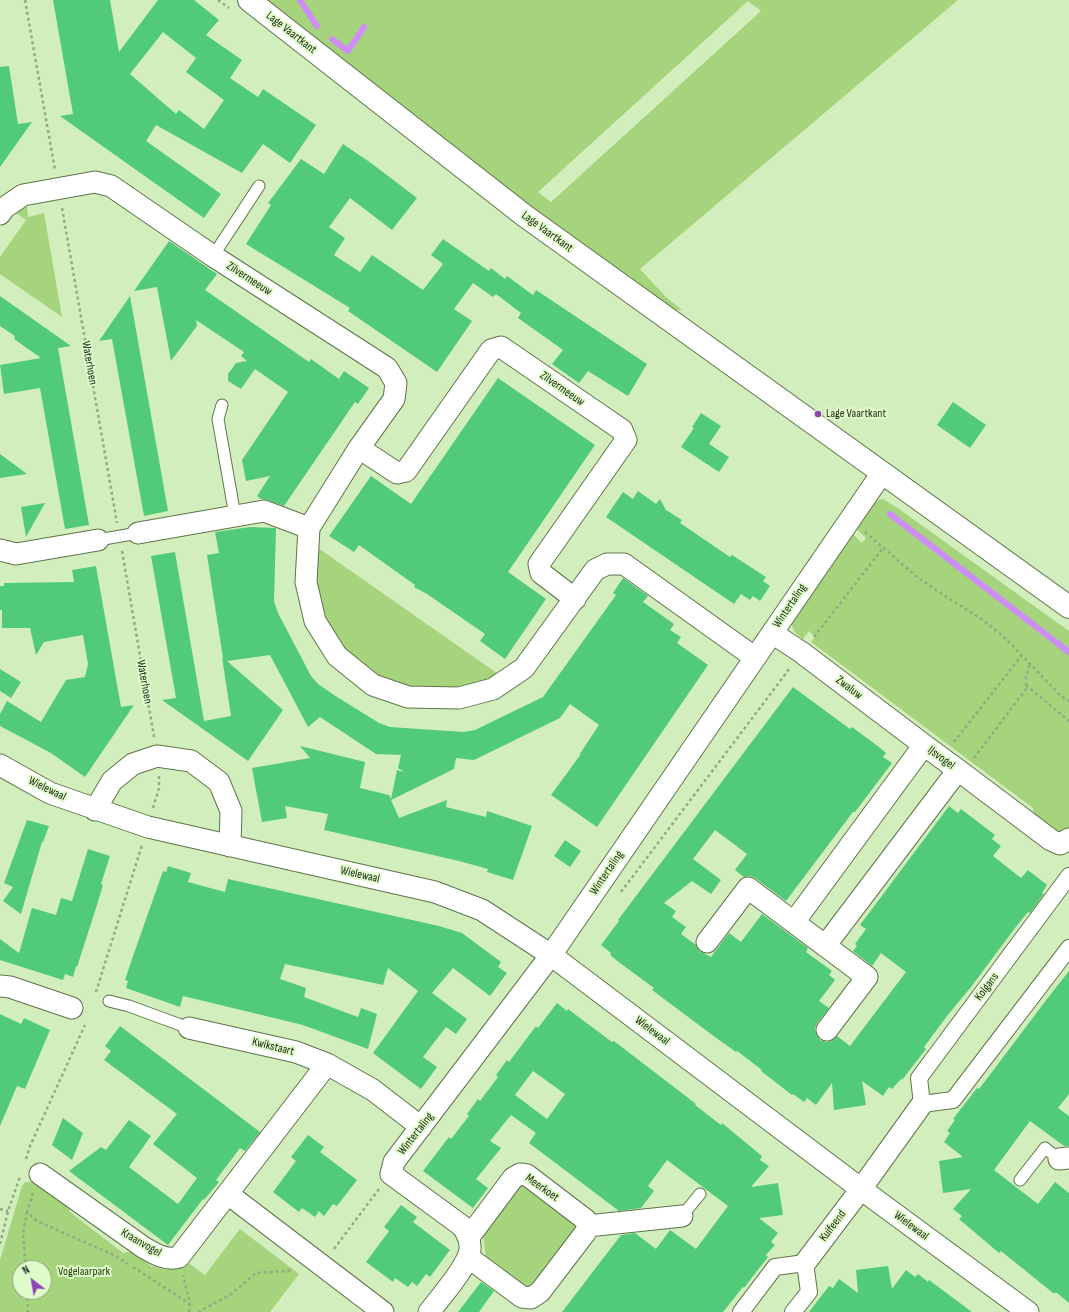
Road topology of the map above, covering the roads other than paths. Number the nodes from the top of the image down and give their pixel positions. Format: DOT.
graph roads {
  1 [pos="248,0"];
  2 [pos="259,186"];
  3 [pos="0,214"];
  4 [pos="213,256"];
  5 [pos="222,405"];
  6 [pos="359,448"];
  7 [pos="882,473"];
  8 [pos="235,516"];
  9 [pos="309,528"];
  10 [pos="129,535"];
  11 [pos="98,540"];
  12 [pos="0,550"];
  13 [pos="575,599"];
  14 [pos="1069,607"];
  15 [pos="772,634"];
  16 [pos="754,657"];
  17 [pos="924,745"];
  18 [pos="0,765"];
  19 [pos="954,767"];
  20 [pos="95,810"];
  21 [pos="1069,839"];
  22 [pos="230,846"];
  23 [pos="1069,876"];
  24 [pos="794,922"];
  25 [pos="708,942"];
  26 [pos="825,946"];
  27 [pos="1069,948"];
  28 [pos="551,955"];
  29 [pos="0,986"];
  30 [pos="109,1001"];
  31 [pos="72,1008"];
  32 [pos="189,1028"];
  33 [pos="827,1030"];
  34 [pos="327,1064"];
  35 [pos="922,1104"];
  36 [pos="422,1127"];
  37 [pos="1064,1158"];
  38 [pos="40,1174"];
  39 [pos="1020,1180"];
  40 [pos="861,1189"];
  41 [pos="228,1194"];
  42 [pos="700,1194"];
  43 [pos="682,1216"];
  44 [pos="588,1226"];
  45 [pos="468,1247"];
  46 [pos="805,1263"];
  47 [pos="383,1312"];
  48 [pos="430,1312"];
  49 [pos="740,1312"];
  50 [pos="793,1312"];
  51 [pos="1028,1312"];
  1 -- 7 [label="street, Lage Vaartkant"];
  2 -- 4 [label="lane, Zilvermeeuw"];
  3 -- 4 [label="street, Zilvermeeuw"];
  4 -- 6 [label="street, Zilvermeeuw"];
  5 -- 8 [label="lane"];
  6 -- 9 [label="street, Zilvermeeuw"];
  6 -- 13 [label="street, Zilvermeeuw"];
  7 -- 14 [label="street, Lage Vaartkant"];
  7 -- 15 [label="street, Wintertaling"];
  8 -- 9 [label="street"];
  8 -- 10 [label="street"];
  9 -- 13 [label="street, Zilvermeeuw"];
  10 -- 11 [label="lane"];
  11 -- 12 [label="street"];
  13 -- 16 [label="street, Zilvermeeuw"];
  15 -- 16 [label="street, Wintertaling"];
  15 -- 17 [label="street, Zwaluw"];
  16 -- 28 [label="street, Wintertaling"];
  17 -- 19 [label="street, IJsvogel"];
  17 -- 24 [label="street, IJsvogel"];
  18 -- 20 [label="street, Wielewaal"];
  19 -- 21 [label="street"];
  19 -- 26 [label="street, IJsvogel"];
  20 -- 22 [label="street, Wielewaal"];
  20 -- 22 [label="street"];
  22 -- 28 [label="street, Wielewaal"];
  23 -- 35 [label="street, Kolgans"];
  24 -- 25 [label="street"];
  24 -- 26 [label="street"];
  26 -- 33 [label="street"];
  27 -- 35 [label="street"];
  28 -- 36 [label="street, Wintertaling"];
  28 -- 40 [label="street, Wielewaal"];
  29 -- 31 [label="street"];
  30 -- 32 [label="lane, Kwikstaart"];
  32 -- 34 [label="street, Kwikstaart"];
  34 -- 36 [label="street, Kwikstaart"];
  34 -- 41 [label="street, Kraanvogel"];
  35 -- 40 [label="street"];
  36 -- 45 [label="street, Wintertaling"];
  37 -- 39 [label="lane"];
  38 -- 41 [label="street, Kraanvogel"];
  40 -- 46 [label="street, Kuifeend"];
  40 -- 51 [label="street, Wielewaal"];
  41 -- 47 [label="street"];
  42 -- 43 [label="lane"];
  43 -- 44 [label="street"];
  44 -- 45 [label="street"];
  44 -- 45 [label="street, Meerkoet"];
  45 -- 48 [label="street, Meerkoet"];
  46 -- 49 [label="street"];
  46 -- 50 [label="street"];
}
